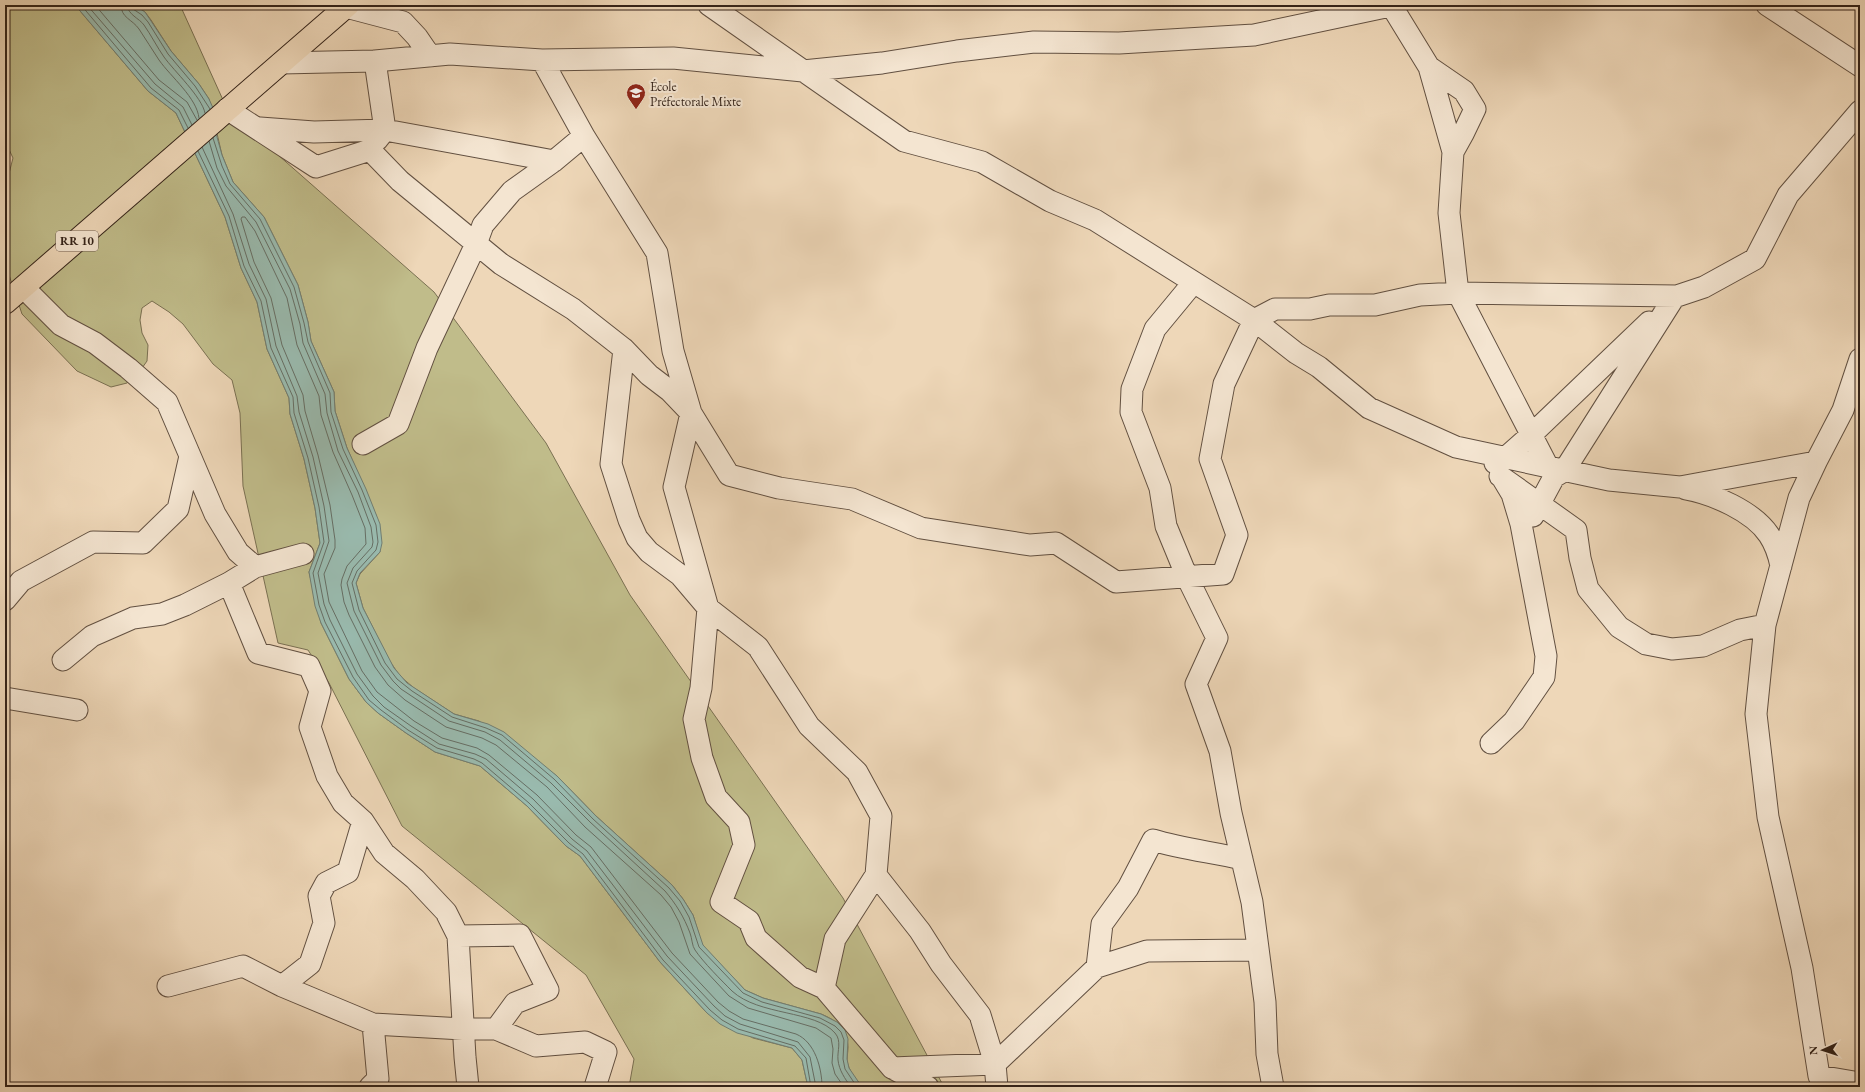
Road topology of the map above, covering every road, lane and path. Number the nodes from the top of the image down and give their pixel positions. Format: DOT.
graph roads {
  1 [pos="709,5"];
  2 [pos="1767,5"];
  3 [pos="347,6"];
  4 [pos="1392,6"];
  5 [pos="430,56"];
  6 [pos="542,60"];
  7 [pos="375,61"];
  8 [pos="281,63"];
  9 [pos="1860,66"];
  10 [pos="1429,67"];
  11 [pos="803,71"];
  12 [pos="227,109"];
  13 [pos="1860,111"];
  14 [pos="257,127"];
  15 [pos="385,130"];
  16 [pos="584,136"];
  17 [pos="370,150"];
  18 [pos="1453,152"];
  19 [pos="554,161"];
  20 [pos="476,244"];
  21 [pos="1193,283"];
  22 [pos="24,288"];
  23 [pos="1458,293"];
  24 [pos="1675,297"];
  25 [pos="5,303"];
  26 [pos="1254,320"];
  27 [pos="624,348"];
  28 [pos="1860,359"];
  29 [pos="691,413"];
  30 [pos="1531,435"];
  31 [pos="363,444"];
  32 [pos="190,456"];
  33 [pos="1816,462"];
  34 [pos="1497,466"];
  35 [pos="1556,469"];
  36 [pos="1680,488"];
  37 [pos="1539,503"];
  38 [pos="1524,536"];
  39 [pos="302,554"];
  40 [pos="1781,566"];
  41 [pos="255,567"];
  42 [pos="1187,576"];
  43 [pos="229,583"];
  44 [pos="5,600"];
  45 [pos="708,608"];
  46 [pos="1764,624"];
  47 [pos="63,660"];
  48 [pos="5,698"];
  49 [pos="77,710"];
  50 [pos="1491,743"];
  51 [pos="363,821"];
  52 [pos="1242,859"];
  53 [pos="876,875"];
  54 [pos="458,936"];
  55 [pos="1258,950"];
  56 [pos="1097,967"];
  57 [pos="168,986"];
  58 [pos="282,986"];
  59 [pos="824,988"];
  60 [pos="373,1024"];
  61 [pos="463,1029"];
  62 [pos="496,1029"];
  63 [pos="995,1064"];
  64 [pos="892,1068"];
  65 [pos="1860,1083"];
  66 [pos="370,1087"];
  67 [pos="468,1087"];
  68 [pos="595,1087"];
  69 [pos="928,1087"];
  70 [pos="997,1087"];
  71 [pos="1273,1087"];
  1 -- 11 [label="street"];
  2 -- 9 [label="street"];
  3 -- 5 [label="street"];
  3 -- 8 [label="main road, RR 10"];
  4 -- 10 [label="street"];
  4 -- 11 [label="street"];
  5 -- 6 [label="street"];
  5 -- 7 [label="street"];
  6 -- 11 [label="street"];
  6 -- 16 [label="street"];
  7 -- 8 [label="street"];
  7 -- 15 [label="street"];
  8 -- 12 [label="main road, RR 10"];
  10 -- 18 [label="street"];
  10 -- 18 [label="street"];
  11 -- 21 [label="street"];
  12 -- 14 [label="street"];
  12 -- 22 [label="main road, RR 10"];
  13 -- 24 [label="street"];
  14 -- 15 [label="street"];
  14 -- 17 [label="street"];
  15 -- 17 [label="street"];
  15 -- 19 [label="street"];
  16 -- 19 [label="street"];
  16 -- 29 [label="street"];
  17 -- 20 [label="street"];
  18 -- 23 [label="street"];
  19 -- 20 [label="street"];
  20 -- 27 [label="street"];
  20 -- 31 [label="street"];
  21 -- 26 [label="street"];
  21 -- 42 [label="street"];
  22 -- 25 [label="main road, RR 10"];
  22 -- 32 [label="street"];
  23 -- 24 [label="street"];
  23 -- 26 [label="street"];
  23 -- 30 [label="street"];
  24 -- 30 [label="street"];
  24 -- 35 [label="street"];
  26 -- 34 [label="street"];
  26 -- 42 [label="street"];
  27 -- 29 [label="street"];
  27 -- 45 [label="street"];
  28 -- 33 [label="street"];
  29 -- 42 [label="street"];
  29 -- 45 [label="street"];
  30 -- 34 [label="street"];
  30 -- 35 [label="street"];
  32 -- 41 [label="street"];
  32 -- 44 [label="street"];
  33 -- 36 [label="street"];
  33 -- 40 [label="street"];
  34 -- 35 [label="street"];
  34 -- 37 [label="street"];
  34 -- 38 [label="street"];
  35 -- 36 [label="street"];
  35 -- 37 [label="street"];
  36 -- 40 [label="street"];
  37 -- 38 [label="street"];
  37 -- 46 [label="street"];
  38 -- 50 [label="street"];
  39 -- 41 [label="street"];
  40 -- 46 [label="street"];
  41 -- 43 [label="street"];
  42 -- 52 [label="street"];
  43 -- 47 [label="street"];
  43 -- 51 [label="street"];
  45 -- 53 [label="street"];
  45 -- 59 [label="street"];
  46 -- 65 [label="street"];
  48 -- 49 [label="street"];
  51 -- 54 [label="street"];
  51 -- 58 [label="street"];
  52 -- 55 [label="street"];
  52 -- 56 [label="street"];
  53 -- 59 [label="street"];
  53 -- 63 [label="street"];
  54 -- 61 [label="street"];
  54 -- 62 [label="street"];
  55 -- 56 [label="street"];
  55 -- 71 [label="street"];
  56 -- 63 [label="street"];
  57 -- 58 [label="street"];
  58 -- 60 [label="street"];
  59 -- 64 [label="street"];
  60 -- 61 [label="street"];
  60 -- 66 [label="street"];
  61 -- 62 [label="street"];
  61 -- 67 [label="street"];
  62 -- 68 [label="street"];
  63 -- 64 [label="street"];
  63 -- 70 [label="street"];
  64 -- 69 [label="street"];
}
